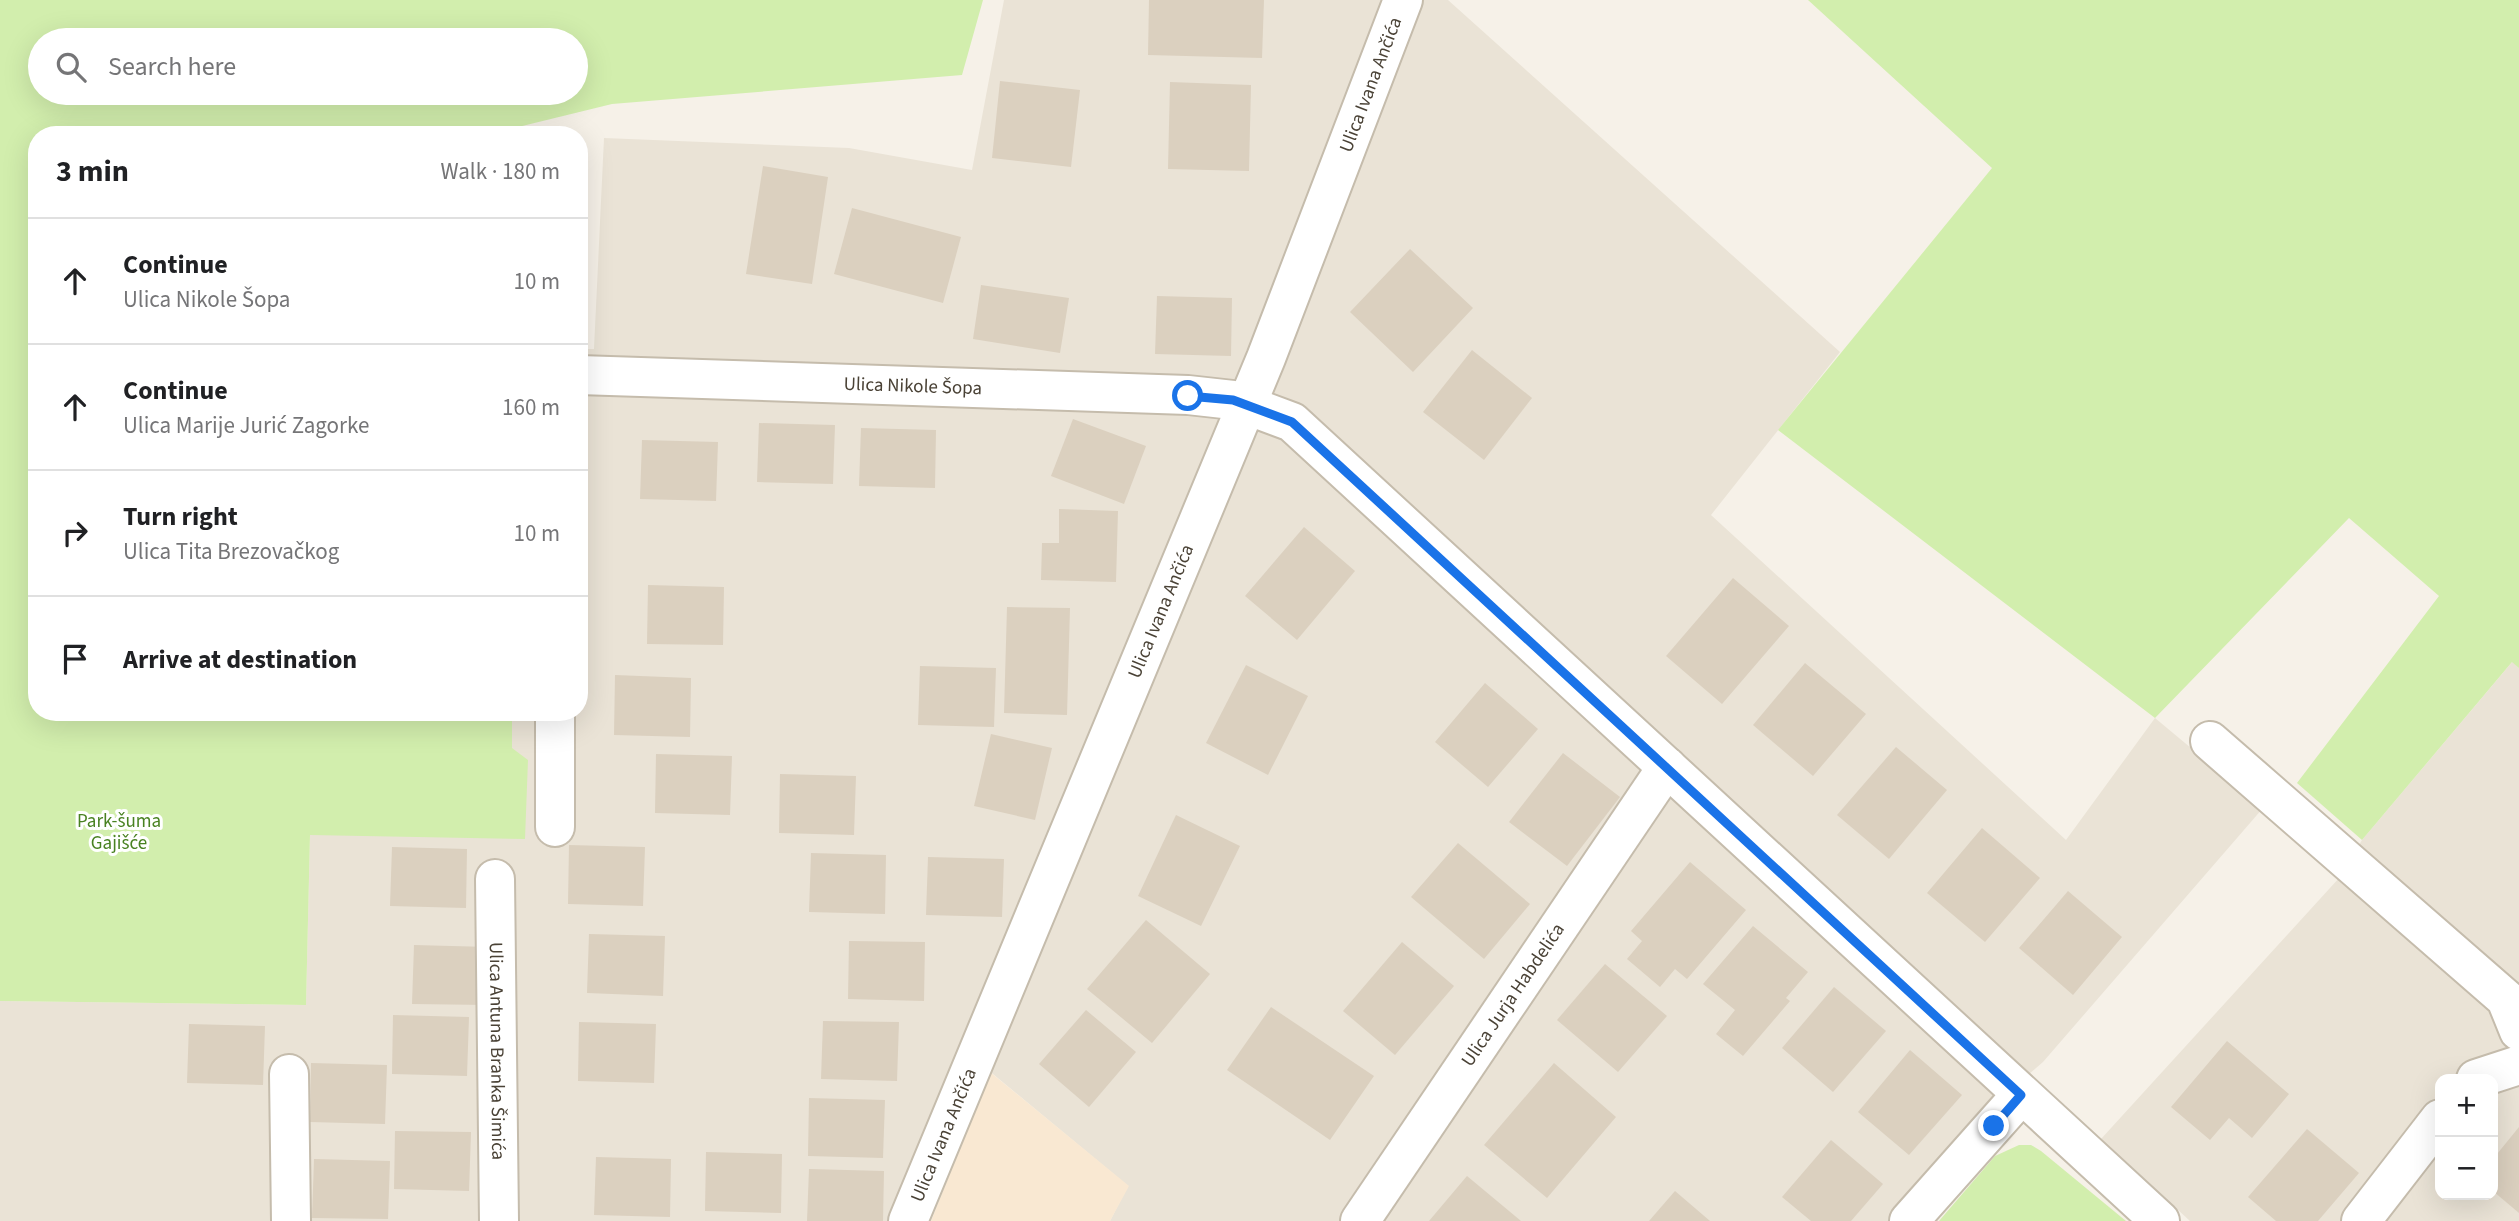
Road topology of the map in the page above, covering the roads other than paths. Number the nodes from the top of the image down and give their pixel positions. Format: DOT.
graph roads {
  1 [pos="1403,0"];
  2 [pos="588,375"];
  3 [pos="1247,404"];
  4 [pos="555,721"];
  5 [pos="2210,741"];
  6 [pos="1667,767"];
  7 [pos="555,827"];
  8 [pos="495,879"];
  9 [pos="2519,1031"];
  10 [pos="2519,1065"];
  11 [pos="289,1074"];
  12 [pos="2491,1074"];
  13 [pos="2021,1095"];
  14 [pos="2435,1125"];
  15 [pos="291,1221"];
  16 [pos="499,1221"];
  17 [pos="908,1221"];
  18 [pos="1360,1221"];
  19 [pos="1909,1221"];
  20 [pos="2160,1221"];
  21 [pos="2361,1221"];
  1 -- 3 [label="street, Ulica Ivana Ančića"];
  2 -- 3 [label="street, Ulica Nikole Šopa"];
  3 -- 6 [label="street, Ulica Nikole Šopa"];
  3 -- 17 [label="street, Ulica Ivana Ančića"];
  4 -- 7 [label="street"];
  5 -- 9 [label="street"];
  6 -- 13 [label="street, Ulica Nikole Šopa"];
  6 -- 18 [label="street, Ulica Jurja Habdelića"];
  8 -- 16 [label="street, Ulica Antuna Branka Šimića"];
  10 -- 12 [label="street"];
  11 -- 15 [label="street"];
  13 -- 19 [label="street"];
  13 -- 20 [label="street, Ulica Nikole Šopa"];
  14 -- 21 [label="street"];
}
